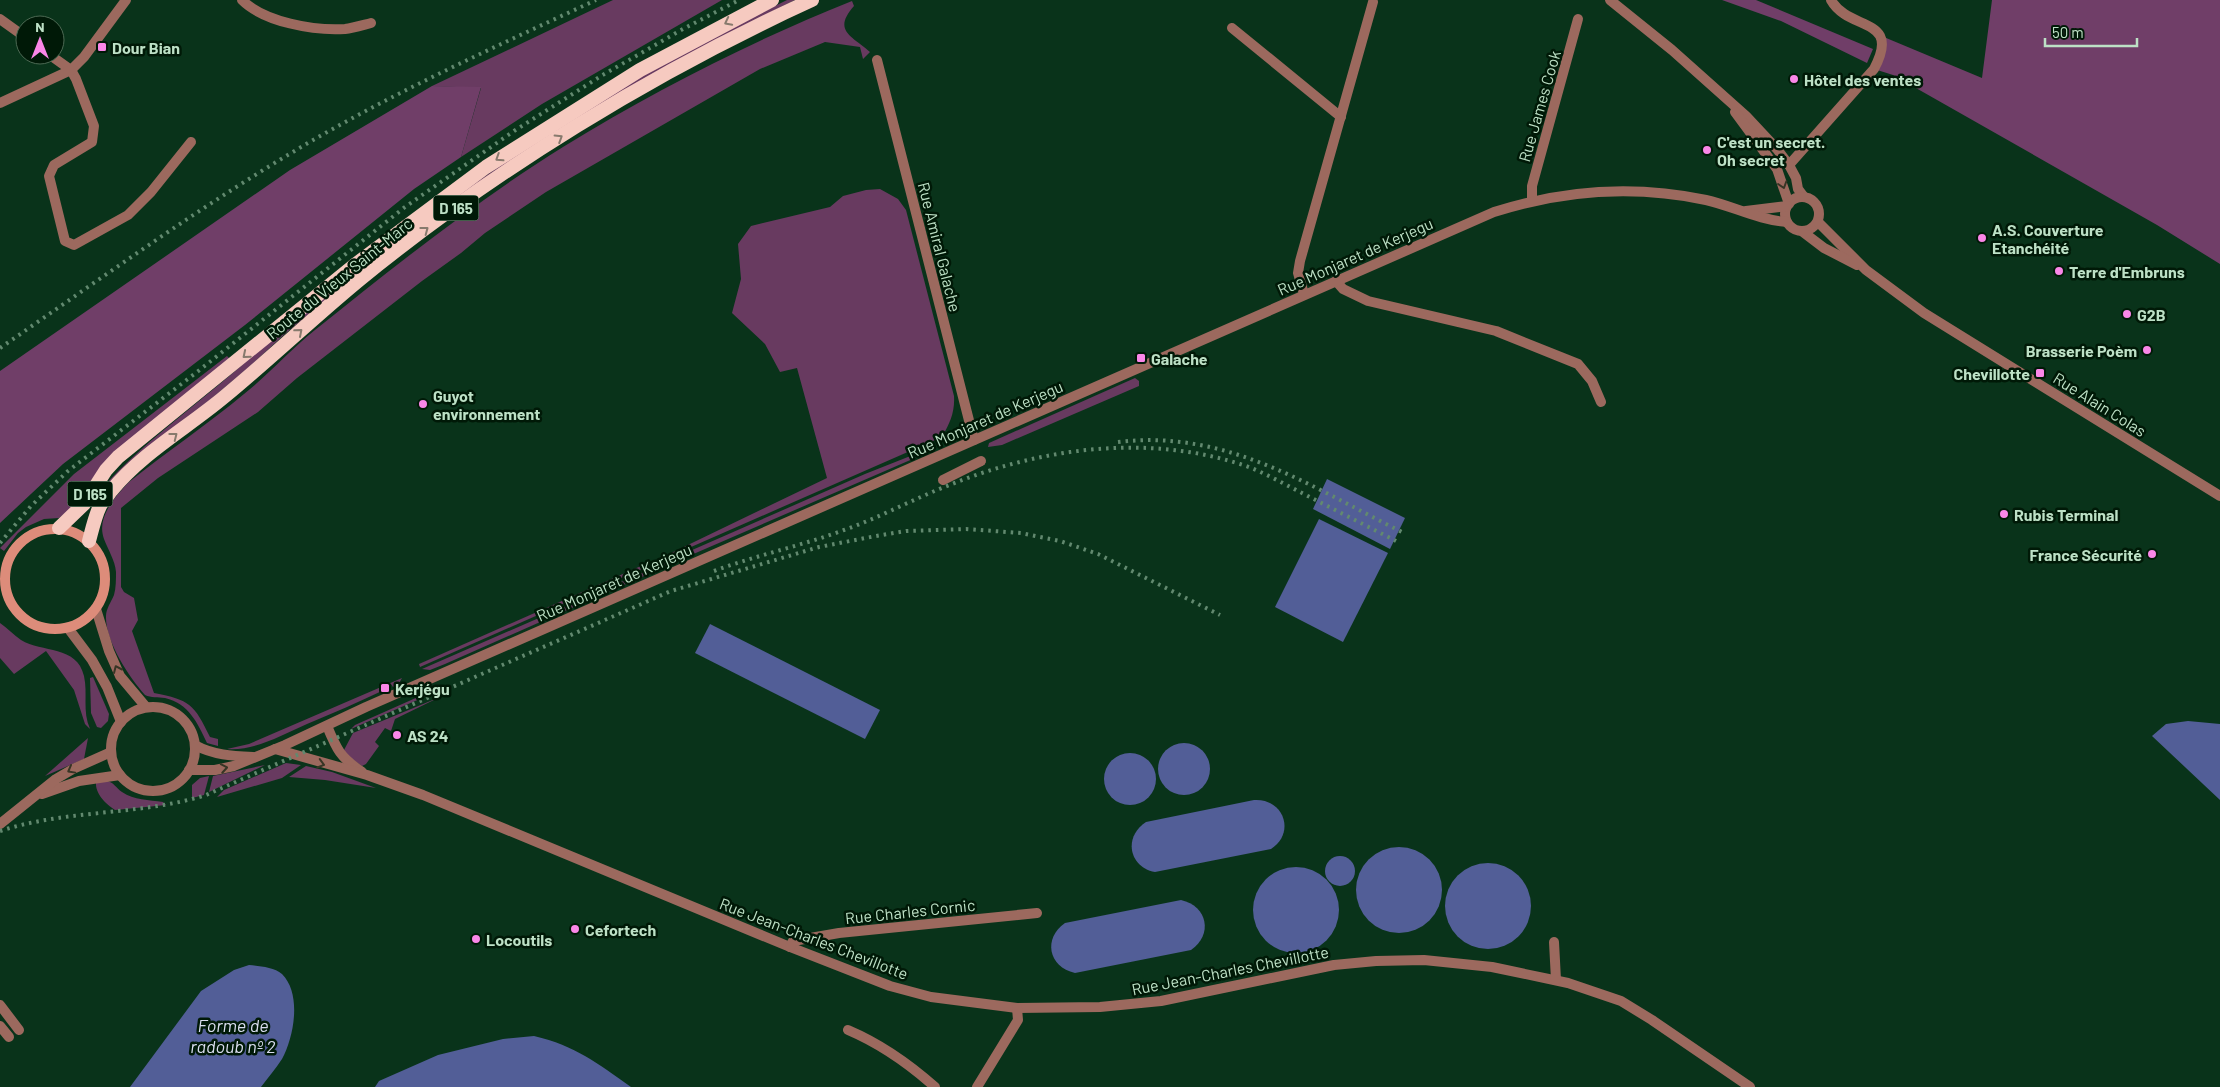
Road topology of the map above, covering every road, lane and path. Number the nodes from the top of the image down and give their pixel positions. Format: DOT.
graph roads {
  1 [pos="126,0"];
  2 [pos="242,0"];
  3 [pos="772,0"];
  4 [pos="823,0"];
  5 [pos="1610,0"];
  6 [pos="1831,0"];
  7 [pos="1373,2"];
  8 [pos="806,3"];
  9 [pos="1578,18"];
  10 [pos="0,19"];
  11 [pos="371,24"];
  12 [pos="1232,28"];
  13 [pos="15,30"];
  14 [pos="877,60"];
  15 [pos="64,65"];
  16 [pos="71,70"];
  17 [pos="1728,101"];
  18 [pos="0,103"];
  19 [pos="1341,117"];
  20 [pos="191,142"];
  21 [pos="1789,164"];
  22 [pos="1804,197"];
  23 [pos="1532,201"];
  24 [pos="1788,205"];
  25 [pos="1743,211"];
  26 [pos="1787,222"];
  27 [pos="1818,222"];
  28 [pos="1803,232"];
  29 [pos="1866,270"];
  30 [pos="1336,281"];
  31 [pos="1304,294"];
  32 [pos="1601,402"];
  33 [pos="974,440"];
  34 [pos="981,461"];
  35 [pos="943,480"];
  36 [pos="2220,496"];
  37 [pos="59,528"];
  38 [pos="89,541"];
  39 [pos="2,574"];
  40 [pos="0,605"];
  41 [pos="12,605"];
  42 [pos="96,609"];
  43 [pos="68,628"];
  44 [pos="146,707"];
  45 [pos="121,722"];
  46 [pos="327,726"];
  47 [pos="195,746"];
  48 [pos="275,749"];
  49 [pos="111,752"];
  50 [pos="257,757"];
  51 [pos="189,770"];
  52 [pos="120,775"];
  53 [pos="367,775"];
  54 [pos="36,796"];
  55 [pos="0,824"];
  56 [pos="1037,913"];
  57 [pos="1554,942"];
  58 [pos="790,947"];
  59 [pos="1556,980"];
  60 [pos="0,1005"];
  61 [pos="1017,1008"];
  62 [pos="0,1026"];
  63 [pos="20,1030"];
  64 [pos="848,1030"];
  65 [pos="9,1037"];
  66 [pos="935,1087"];
  67 [pos="977,1087"];
  68 [pos="1750,1087"];
  1 -- 16 [label="street"];
  2 -- 11 [label="street"];
  3 -- 37 [label="highway, Route du Vieux Saint-Marc / D 165, one-way"];
  4 -- 8 [label="highway, Route du Vieux Saint-Marc"];
  5 -- 17 [label="street"];
  6 -- 21 [label="street"];
  7 -- 19 [label="street"];
  38 -- 8 [label="highway, Route du Vieux Saint-Marc / D 165, one-way"];
  9 -- 23 [label="street, Rue James Cook"];
  10 -- 13 [label="street"];
  12 -- 19 [label="street"];
  14 -- 33 [label="street, Rue Amiral Galache"];
  15 -- 16 [label="street"];
  16 -- 18 [label="street"];
  16 -- 20 [label="street"];
  17 -- 21 [label="street"];
  17 -- 24 [label="street, one-way"];
  19 -- 31 [label="street"];
  21 -- 22 [label="street"];
  22 -- 24 [label="street"];
  22 -- 27 [label="street"];
  23 -- 25 [label="street, Rue Monjaret de Kerjegu"];
  23 -- 30 [label="street, Rue Monjaret de Kerjegu"];
  24 -- 25 [label="street, Rue Monjaret de Kerjegu"];
  24 -- 26 [label="street"];
  25 -- 26 [label="street, Rue Monjaret de Kerjegu"];
  26 -- 28 [label="street"];
  27 -- 28 [label="street"];
  27 -- 29 [label="street, Rue Alain Colas"];
  28 -- 29 [label="street, Rue Alain Colas"];
  29 -- 36 [label="street, Rue Alain Colas"];
  30 -- 31 [label="street, Rue Monjaret de Kerjegu"];
  30 -- 32 [label="street"];
  31 -- 33 [label="street, Rue Monjaret de Kerjegu"];
  33 -- 46 [label="street, Rue Monjaret de Kerjegu"];
  34 -- 35 [label="street"];
  37 -- 38 [label="main road"];
  37 -- 39 [label="main road"];
  38 -- 42 [label="main road"];
  39 -- 41 [label="main road"];
  40 -- 41 [label="main road"];
  41 -- 43 [label="main road"];
  42 -- 43 [label="main road"];
  44 -- 42 [label="street, one-way"];
  43 -- 45 [label="street"];
  44 -- 45 [label="street"];
  44 -- 47 [label="street"];
  45 -- 49 [label="street"];
  46 -- 48 [label="street, Rue Monjaret de Kerjegu"];
  46 -- 53 [label="street, Rue Jean-Charles Chevillotte"];
  47 -- 50 [label="street, Rue Monjaret de Kerjegu"];
  47 -- 51 [label="street"];
  48 -- 50 [label="street, Rue Monjaret de Kerjegu"];
  48 -- 53 [label="street, Rue Jean-Charles Chevillotte, one-way"];
  49 -- 52 [label="street"];
  49 -- 54 [label="street, one-way"];
  51 -- 50 [label="street, Rue Monjaret de Kerjegu, one-way"];
  51 -- 52 [label="street"];
  52 -- 54 [label="street"];
  53 -- 58 [label="street, Rue Jean-Charles Chevillotte"];
  54 -- 55 [label="street"];
  56 -- 58 [label="street, Rue Charles Cornic"];
  57 -- 59 [label="street"];
  58 -- 61 [label="street, Rue Jean-Charles Chevillotte"];
  59 -- 61 [label="street, Rue Jean-Charles Chevillotte"];
  59 -- 68 [label="street, Rue Jean-Charles Chevillotte"];
  60 -- 63 [label="street"];
  61 -- 67 [label="street"];
  62 -- 65 [label="street"];
  64 -- 66 [label="street"];
}
